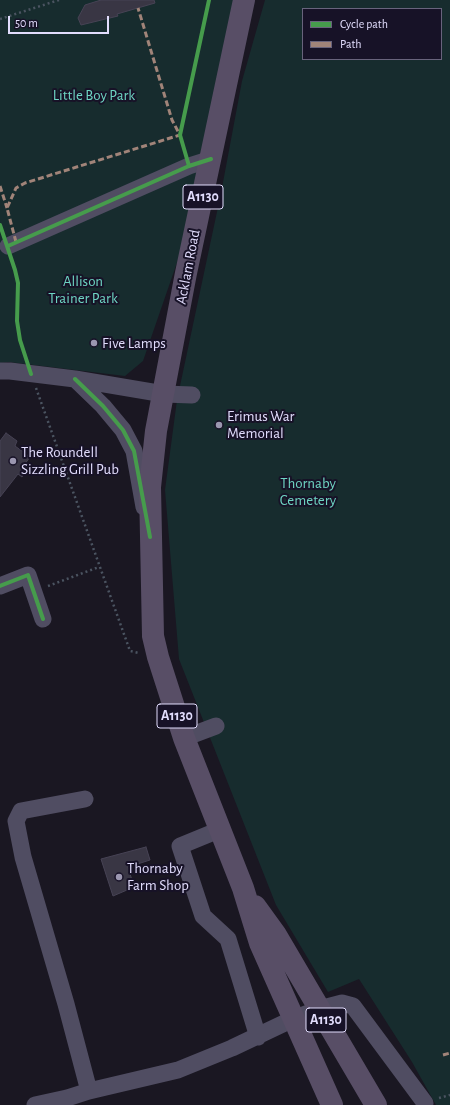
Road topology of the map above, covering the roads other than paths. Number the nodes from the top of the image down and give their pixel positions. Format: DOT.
graph roads {
  1 [pos="244,0"];
  2 [pos="211,159"];
  3 [pos="8,246"];
  4 [pos="0,371"];
  5 [pos="75,379"];
  6 [pos="164,394"];
  7 [pos="192,395"];
  8 [pos="150,536"];
  9 [pos="0,586"];
  10 [pos="43,619"];
  11 [pos="216,726"];
  12 [pos="184,738"];
  13 [pos="85,799"];
  14 [pos="219,830"];
  15 [pos="243,888"];
  16 [pos="319,1009"];
  17 [pos="293,1019"];
  18 [pos="258,1036"];
  19 [pos="88,1091"];
  20 [pos="425,1102"];
  21 [pos="35,1105"];
  22 [pos="332,1105"];
  23 [pos="376,1105"];
  1 -- 2 [label="main road, Acklam Road / A1130"];
  2 -- 3 [label="street"];
  2 -- 6 [label="main road, Acklam Road / A1130"];
  4 -- 5 [label="street"];
  5 -- 6 [label="street"];
  5 -- 8 [label="street"];
  6 -- 7 [label="street"];
  6 -- 8 [label="main road, A1130"];
  8 -- 12 [label="main road, A1130"];
  9 -- 10 [label="street"];
  11 -- 12 [label="street"];
  12 -- 14 [label="main road, A1130"];
  13 -- 19 [label="street"];
  14 -- 15 [label="main road, A1130"];
  14 -- 18 [label="street"];
  15 -- 16 [label="main road, A1130"];
  15 -- 17 [label="main road, A1130"];
  16 -- 17 [label="street"];
  16 -- 20 [label="street"];
  16 -- 23 [label="main road, A1130"];
  17 -- 18 [label="street"];
  17 -- 22 [label="main road, A1130"];
  18 -- 19 [label="street"];
  19 -- 21 [label="street"];
}
